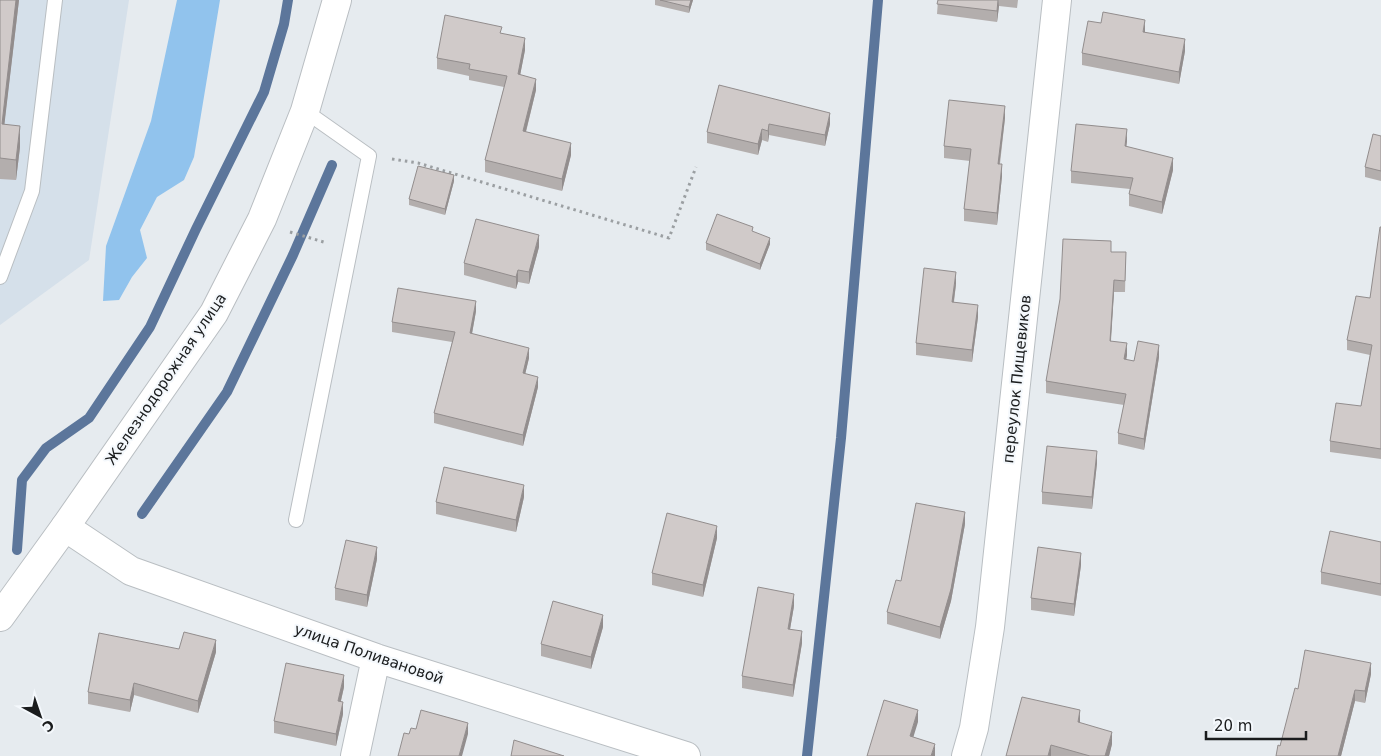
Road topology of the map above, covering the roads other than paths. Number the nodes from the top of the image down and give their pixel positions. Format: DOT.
graph roads {
  1 [pos="55,0"];
  2 [pos="337,0"];
  3 [pos="1056,0"];
  4 [pos="305,112"];
  5 [pos="0,277"];
  6 [pos="296,520"];
  7 [pos="65,527"];
  8 [pos="0,617"];
  9 [pos="376,658"];
  10 [pos="355,756"];
  11 [pos="686,756"];
  12 [pos="966,756"];
  1 -- 5 [label="lane"];
  2 -- 4 [label="street, Железнодорожная улица"];
  3 -- 12 [label="street, переулок Пищевиков"];
  4 -- 6 [label="lane"];
  4 -- 7 [label="street, Железнодорожная улица"];
  7 -- 8 [label="street, Железнодорожная улица"];
  7 -- 9 [label="street, улица Поливановой"];
  9 -- 10 [label="street"];
  9 -- 11 [label="street, улица Поливановой"];
}
